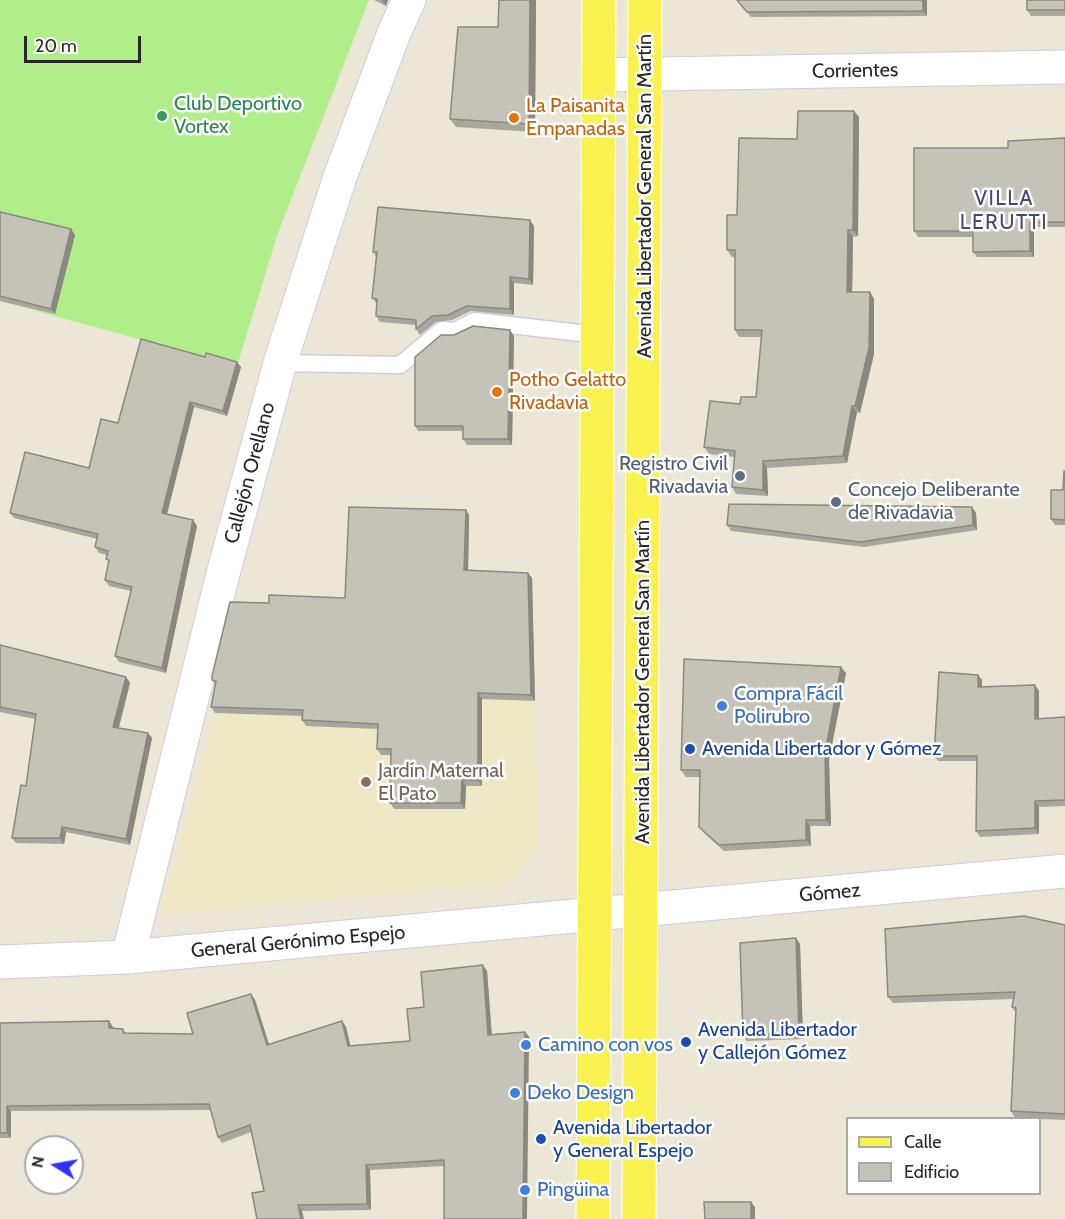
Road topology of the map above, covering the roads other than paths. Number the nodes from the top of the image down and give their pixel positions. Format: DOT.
graph roads {
  1 [pos="409,0"];
  2 [pos="599,0"];
  3 [pos="645,0"];
  4 [pos="1065,68"];
  5 [pos="645,74"];
  6 [pos="599,75"];
  7 [pos="598,334"];
  8 [pos="280,363"];
  9 [pos="1065,871"];
  10 [pos="642,909"];
  11 [pos="596,914"];
  12 [pos="128,957"];
  13 [pos="0,962"];
  14 [pos="593,1219"];
  15 [pos="639,1219"];
  1 -- 8 [label="street, Callejón Orellano"];
  2 -- 6 [label="main road"];
  3 -- 5 [label="main road, Avenida Libertador General San Martín"];
  4 -- 5 [label="street, Corrientes"];
  5 -- 6 [label="street, Corrientes"];
  5 -- 10 [label="main road, Avenida Libertador General San Martín"];
  6 -- 7 [label="main road"];
  7 -- 8 [label="lane"];
  7 -- 11 [label="main road"];
  8 -- 12 [label="street, Callejón Orellano"];
  9 -- 10 [label="street, Gómez"];
  10 -- 11 [label="street, Gómez"];
  10 -- 15 [label="main road, Avenida Libertador General San Martín"];
  11 -- 12 [label="street, General Gerónimo Espejo"];
  11 -- 14 [label="main road"];
  12 -- 13 [label="street, General Gerónimo Espejo"];
}
